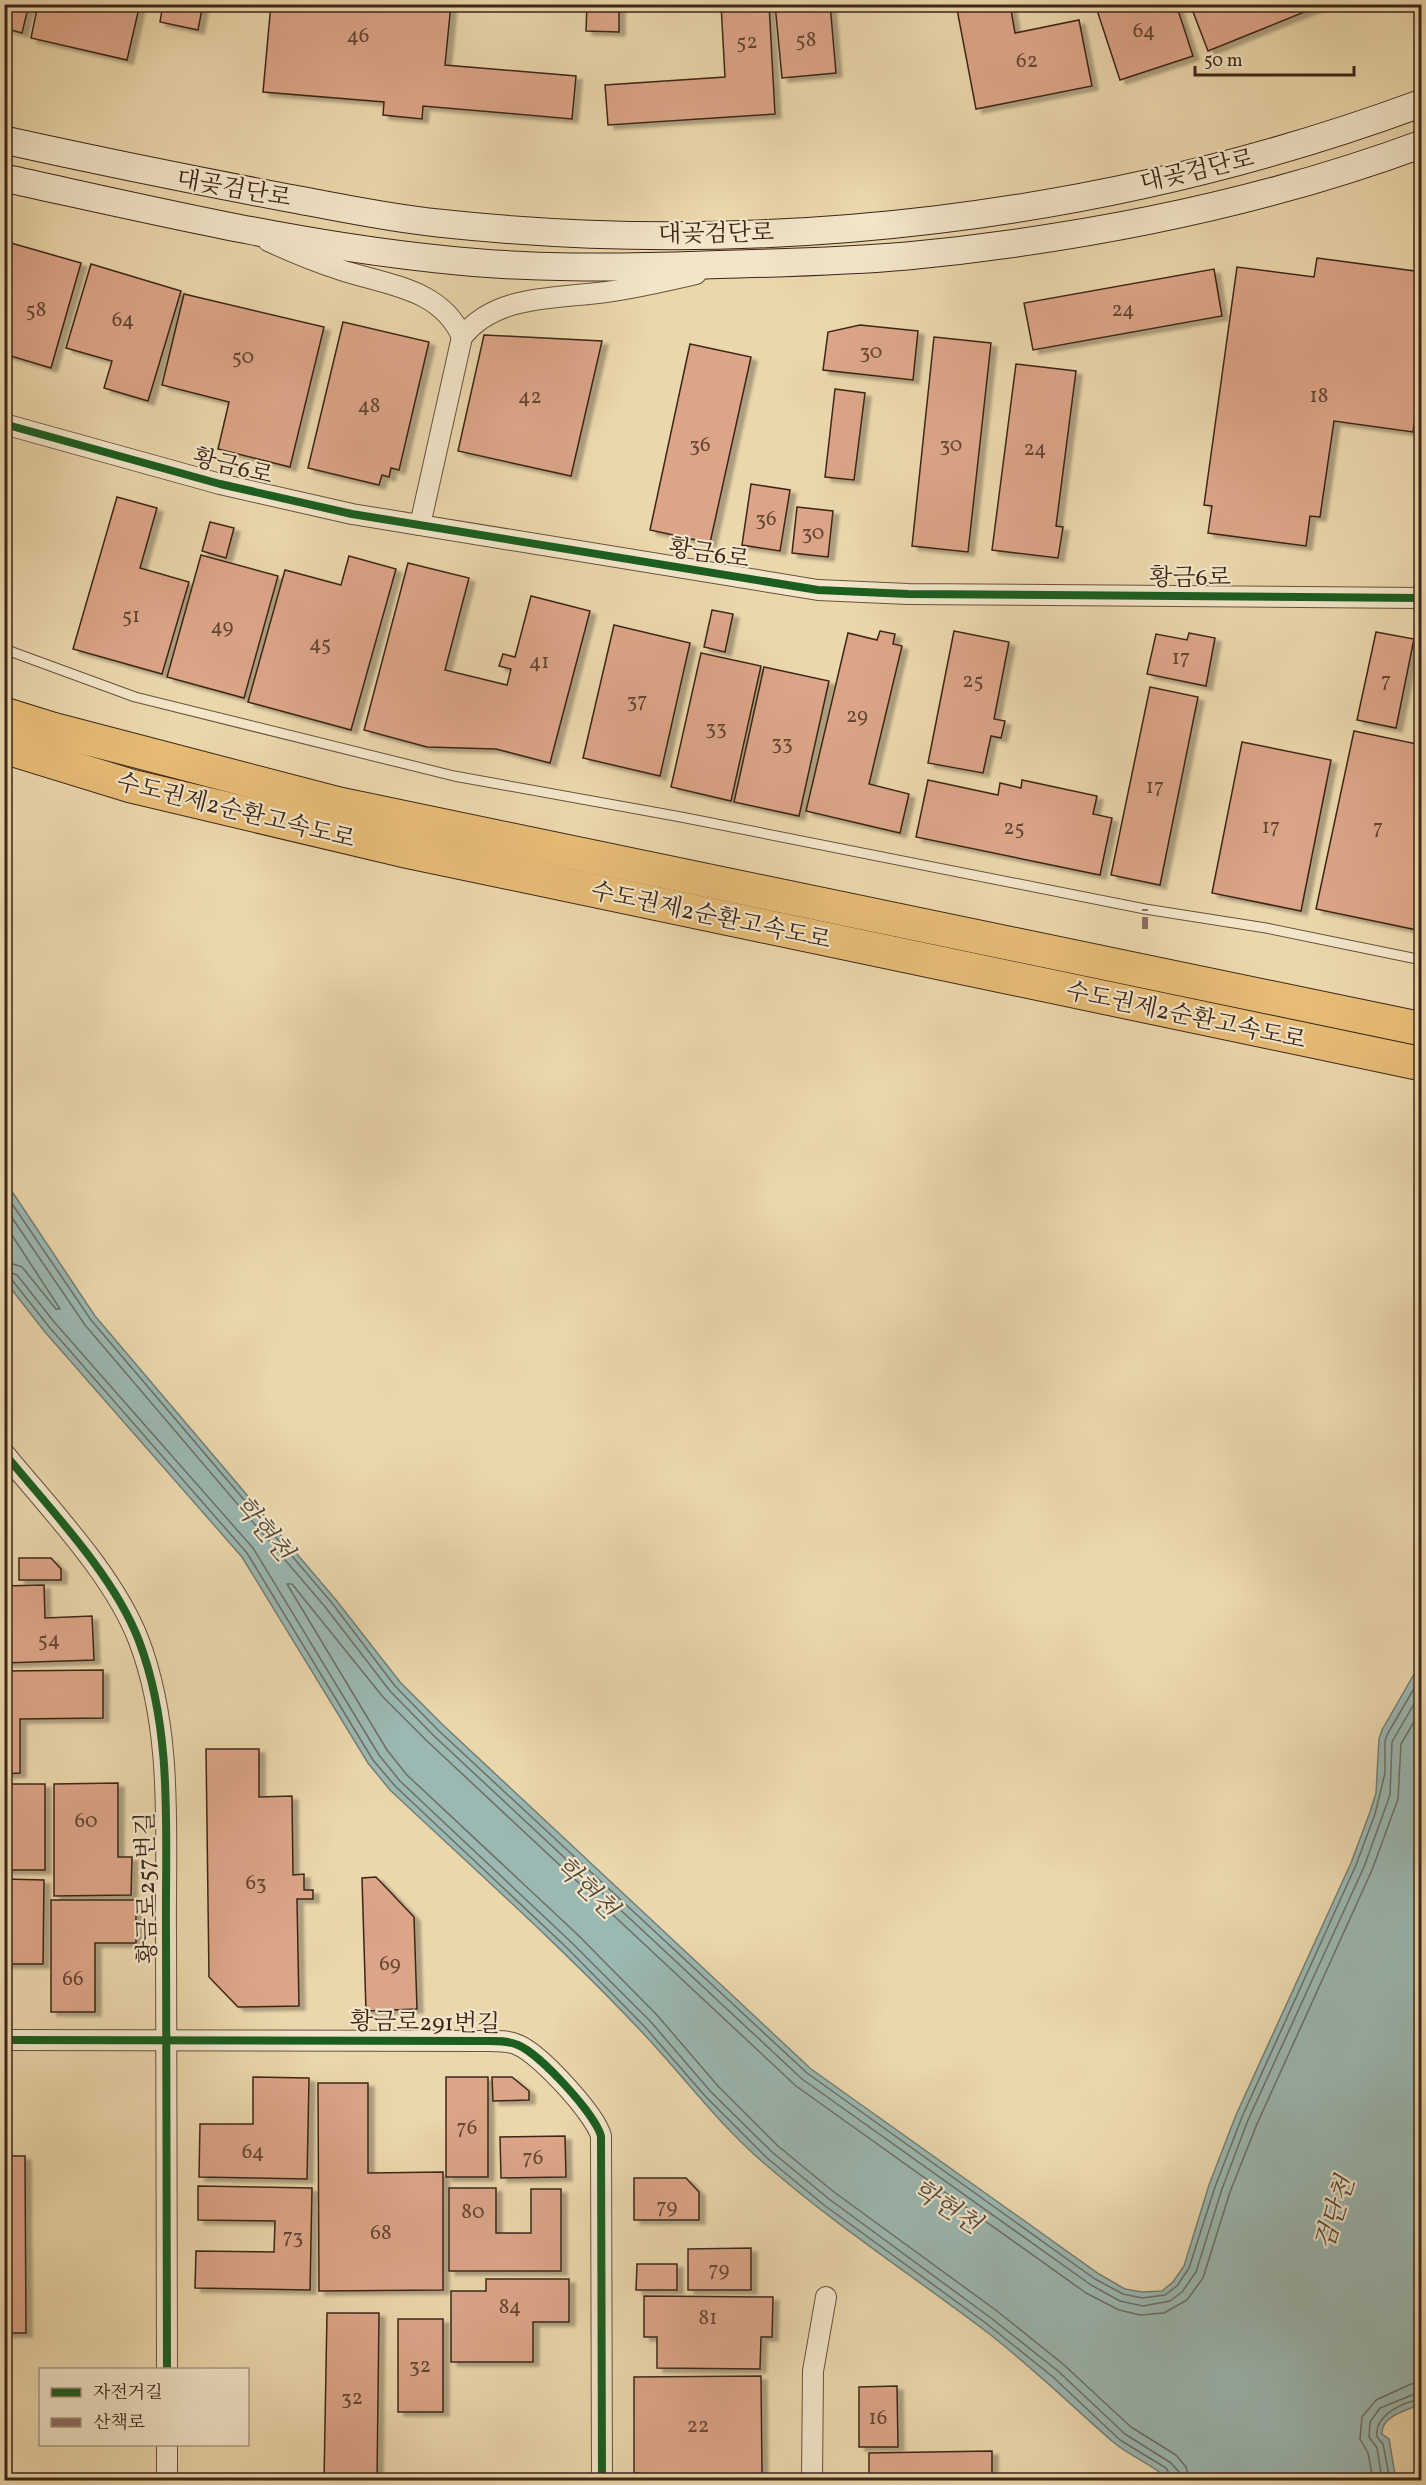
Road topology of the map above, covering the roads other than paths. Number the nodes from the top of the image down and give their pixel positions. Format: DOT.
graph roads {
  1 [pos="1422,103"];
  2 [pos="4,140"];
  3 [pos="1422,144"];
  4 [pos="4,178"];
  5 [pos="233,225"];
  6 [pos="738,265"];
  7 [pos="462,337"];
  8 [pos="4,424"];
  9 [pos="420,525"];
  10 [pos="1422,598"];
  11 [pos="4,649"];
  12 [pos="4,714"];
  13 [pos="4,747"];
  14 [pos="1422,960"];
  15 [pos="1422,1029"];
  16 [pos="1422,1064"];
  17 [pos="4,1453"];
  18 [pos="4,2040"];
  19 [pos="166,2040"];
  20 [pos="826,2296"];
  21 [pos="167,2368"];
  22 [pos="167,2446"];
  23 [pos="167,2481"];
  24 [pos="602,2481"];
  25 [pos="812,2481"];
  1 -- 2 [label="main road, 대곶검단로"];
  3 -- 6 [label="main road, 대곶검단로"];
  4 -- 5 [label="main road, 대곶검단로"];
  5 -- 6 [label="main road, 대곶검단로"];
  5 -- 7 [label="street"];
  6 -- 7 [label="street"];
  7 -- 9 [label="street"];
  8 -- 9 [label="street, 황금6로"];
  9 -- 10 [label="street, 황금6로"];
  11 -- 14 [label="lane"];
  12 -- 15 [label="highway, 수도권제2순환고속도로"];
  13 -- 16 [label="highway, 수도권제2순환고속도로"];
  17 -- 19 [label="street, 황금로257번길"];
  18 -- 19 [label="street, 황금로291번길"];
  19 -- 21 [label="street, 황금로257번길"];
  19 -- 24 [label="street, 황금로291번길"];
  20 -- 25 [label="street"];
  22 -- 23 [label="street"];
}
